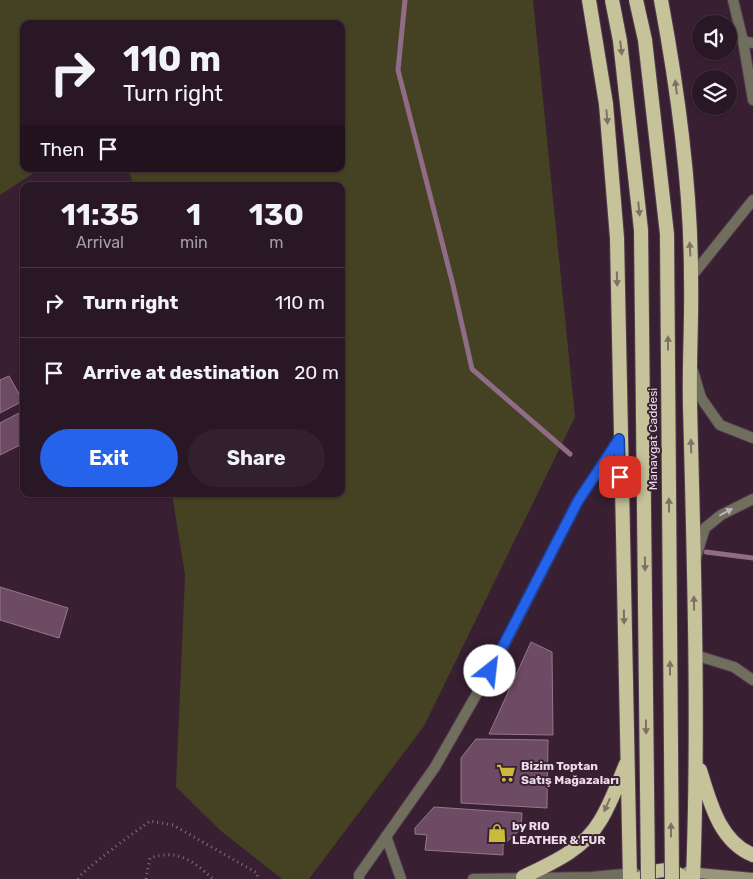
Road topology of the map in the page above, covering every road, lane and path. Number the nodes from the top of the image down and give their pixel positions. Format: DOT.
graph roads {
  1 [pos="589,0"];
  2 [pos="612,0"];
  3 [pos="636,0"];
  4 [pos="661,0"];
  5 [pos="733,0"];
  6 [pos="748,42"];
  7 [pos="753,100"];
  8 [pos="753,200"];
  9 [pos="691,276"];
  10 [pos="688,354"];
  11 [pos="753,438"];
  12 [pos="619,439"];
  13 [pos="753,499"];
  14 [pos="694,565"];
  15 [pos="695,655"];
  16 [pos="753,680"];
  17 [pos="696,760"];
  18 [pos="627,761"];
  19 [pos="386,836"];
  20 [pos="753,855"];
  21 [pos="668,873"];
  22 [pos="523,877"];
  23 [pos="633,877"];
  24 [pos="690,877"];
  25 [pos="753,878"];
  26 [pos="78,879"];
  27 [pos="146,879"];
  28 [pos="213,879"];
  29 [pos="258,879"];
  30 [pos="359,879"];
  31 [pos="401,879"];
  32 [pos="472,879"];
  33 [pos="648,879"];
  1 -- 12 [label="highway, one-way"];
  2 -- 33 [label="highway, Manavgat Caddesi, one-way, bridge"];
  21 -- 3 [label="highway, Manavgat Caddesi, one-way, bridge"];
  9 -- 4 [label="highway, one-way"];
  5 -- 6 [label="street"];
  6 -- 7 [label="street"];
  8 -- 9 [label="street"];
  9 -- 10 [label="highway"];
  10 -- 11 [label="street"];
  14 -- 10 [label="highway, one-way"];
  12 -- 18 [label="highway, one-way"];
  12 -- 19 [label="street"];
  14 -- 13 [label="street, one-way"];
  15 -- 14 [label="highway, one-way"];
  15 -- 16 [label="street"];
  15 -- 17 [label="highway"];
  17 -- 20 [label="highway"];
  17 -- 24 [label="highway"];
  18 -- 22 [label="highway, one-way"];
  18 -- 23 [label="highway"];
  19 -- 30 [label="street"];
  19 -- 31 [label="street"];
  21 -- 23 [label="highway"];
  21 -- 24 [label="highway"];
  22 -- 23 [label="street"];
  22 -- 32 [label="street"];
  24 -- 25 [label="main road"];
  26 -- 29 [label="path"];
  27 -- 28 [label="path"];
}
